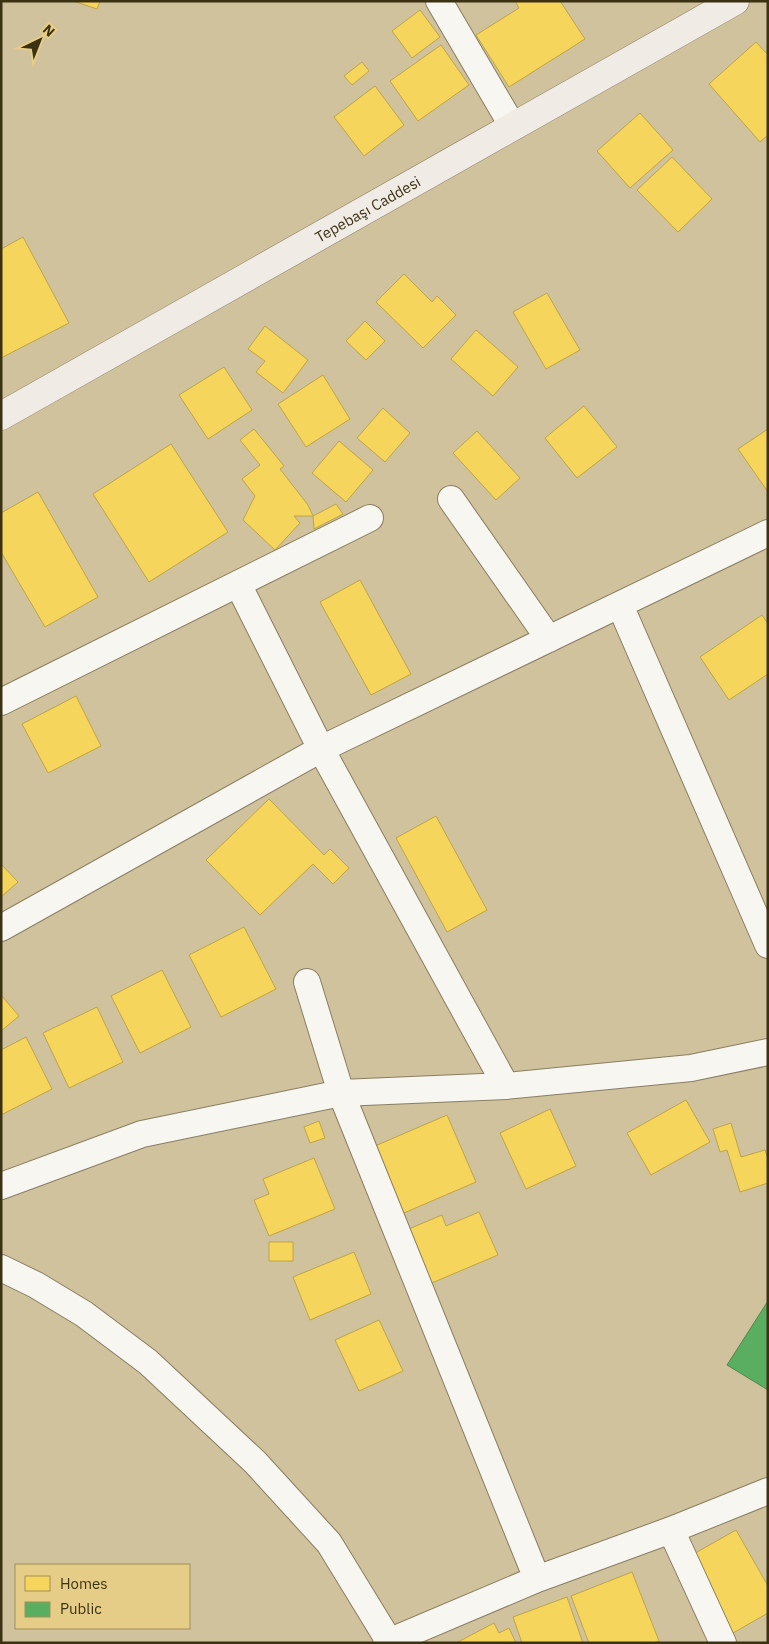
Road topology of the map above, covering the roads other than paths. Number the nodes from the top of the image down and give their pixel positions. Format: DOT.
graph roads {
  1 [pos="438,1"];
  2 [pos="735,1"];
  3 [pos="513,127"];
  4 [pos="1,416"];
  5 [pos="450,499"];
  6 [pos="370,518"];
  7 [pos="768,533"];
  8 [pos="238,584"];
  9 [pos="620,605"];
  10 [pos="549,640"];
  11 [pos="1,702"];
  12 [pos="322,749"];
  13 [pos="1,928"];
  14 [pos="768,946"];
  15 [pos="307,982"];
  16 [pos="768,1052"];
  17 [pos="506,1086"];
  18 [pos="341,1093"];
  19 [pos="1,1186"];
  20 [pos="1,1268"];
  21 [pos="768,1491"];
  22 [pos="671,1530"];
  23 [pos="537,1579"];
  24 [pos="436,1632"];
  25 [pos="388,1642"];
  26 [pos="723,1643"];
  1 -- 3 [label="street"];
  2 -- 3 [label="main road, Tepebaşı Caddesi"];
  3 -- 4 [label="main road, Tepebaşı Caddesi"];
  5 -- 10 [label="street"];
  6 -- 8 [label="street"];
  7 -- 9 [label="street"];
  8 -- 11 [label="street"];
  8 -- 12 [label="street"];
  9 -- 10 [label="street"];
  9 -- 14 [label="street"];
  10 -- 12 [label="street"];
  12 -- 13 [label="street"];
  12 -- 17 [label="street"];
  15 -- 18 [label="street"];
  16 -- 17 [label="street"];
  17 -- 18 [label="street"];
  18 -- 19 [label="street"];
  18 -- 23 [label="street"];
  20 -- 25 [label="street"];
  21 -- 22 [label="street"];
  22 -- 23 [label="street"];
  22 -- 26 [label="street"];
  23 -- 24 [label="street"];
  24 -- 25 [label="street"];
}
